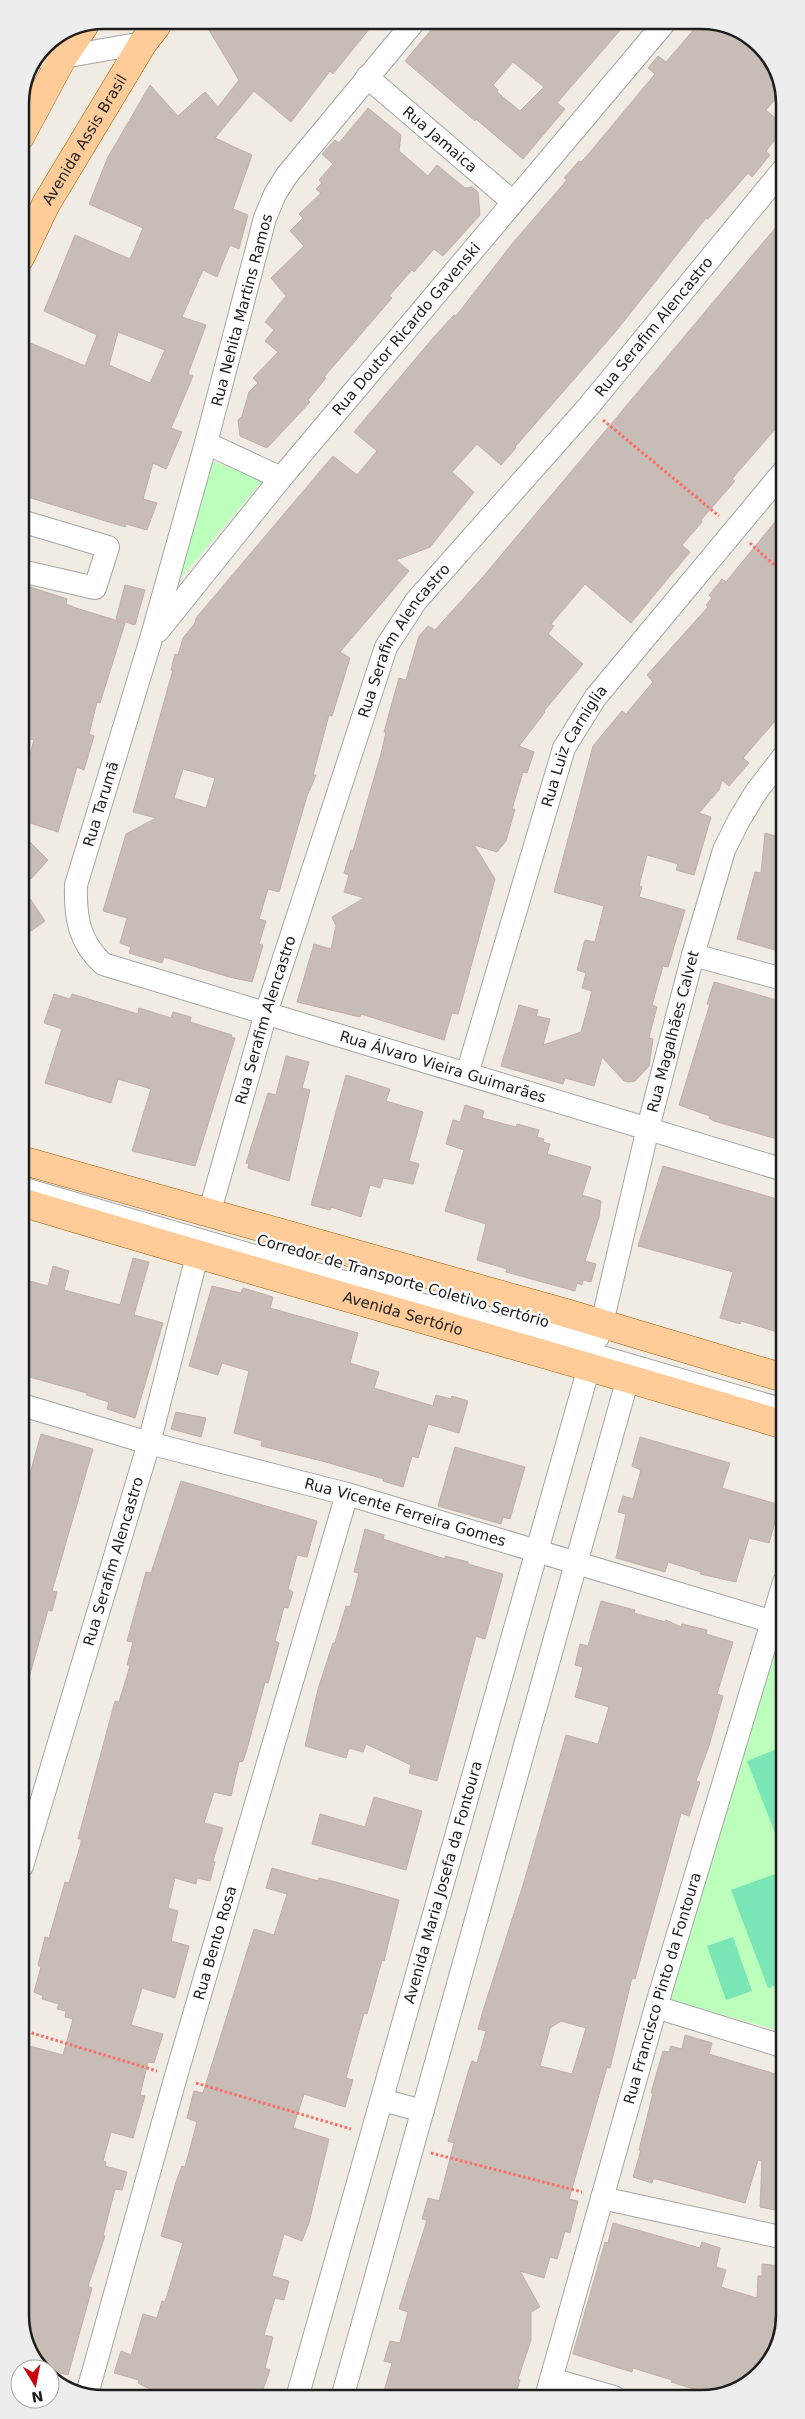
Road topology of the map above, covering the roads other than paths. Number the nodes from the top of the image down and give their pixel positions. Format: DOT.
graph roads {
  1 [pos="409,29"];
  2 [pos="659,29"];
  3 [pos="76,34"];
  4 [pos="150,34"];
  5 [pos="51,57"];
  6 [pos="367,77"];
  7 [pos="29,114"];
  8 [pos="776,178"];
  9 [pos="514,202"];
  10 [pos="29,239"];
  11 [pos="206,443"];
  12 [pos="281,478"];
  13 [pos="776,481"];
  14 [pos="29,524"];
  15 [pos="30,572"];
  16 [pos="151,639"];
  17 [pos="776,766"];
  18 [pos="693,956"];
  19 [pos="103,964"];
  20 [pos="776,977"];
  21 [pos="266,1013"];
  22 [pos="467,1074"];
  23 [pos="648,1128"];
  24 [pos="29,1162"];
  25 [pos="776,1168"];
  26 [pos="29,1174"];
  27 [pos="29,1190"];
  28 [pos="29,1204"];
  29 [pos="209,1214"];
  30 [pos="197,1256"];
  31 [pos="602,1323"];
  32 [pos="589,1367"];
  33 [pos="776,1376"];
  34 [pos="628,1378"];
  35 [pos="776,1388"];
  36 [pos="29,1407"];
  37 [pos="776,1408"];
  38 [pos="776,1424"];
  39 [pos="149,1443"];
  40 [pos="348,1494"];
  41 [pos="537,1551"];
  42 [pos="578,1564"];
  43 [pos="776,1624"];
  44 [pos="776,1631"];
  45 [pos="29,1843"];
  46 [pos="656,2007"];
  47 [pos="776,2044"];
  48 [pos="382,2100"];
  49 [pos="423,2111"];
  50 [pos="602,2198"];
  51 [pos="776,2236"];
  52 [pos="548,2388"];
  53 [pos="89,2389"];
  54 [pos="298,2390"];
  55 [pos="344,2390"];
  56 [pos="563,2390"];
  1 -- 6 [label="street, Rua Nehita Martins Ramos"];
  2 -- 9 [label="street, Rua Doutor Ricardo Gavenski"];
  3 -- 5 [label="main road"];
  4 -- 5 [label="street"];
  4 -- 10 [label="main road, Avenida Assis Brasil"];
  5 -- 7 [label="main road"];
  6 -- 9 [label="street, Rua Jamaica"];
  6 -- 11 [label="street, Rua Nehita Martins Ramos"];
  8 -- 21 [label="street, Rua Serafim Alencastro"];
  9 -- 12 [label="street, Rua Doutor Ricardo Gavenski"];
  11 -- 12 [label="street"];
  11 -- 16 [label="street, Rua Nehita Martins Ramos"];
  12 -- 16 [label="street, Rua Doutor Ricardo Gavenski"];
  13 -- 22 [label="street, Rua Luiz Carniglia"];
  14 -- 15 [label="street"];
  16 -- 19 [label="street, Rua Tarumã"];
  17 -- 18 [label="street, Rua Magalhães Calvet"];
  18 -- 20 [label="street"];
  18 -- 23 [label="street, Rua Magalhães Calvet"];
  19 -- 21 [label="street, Rua Álvaro Vieira Guimarães"];
  21 -- 22 [label="street, Rua Álvaro Vieira Guimarães"];
  21 -- 29 [label="street, Rua Serafim Alencastro"];
  22 -- 23 [label="street, Rua Álvaro Vieira Guimarães"];
  23 -- 25 [label="street, Rua Álvaro Vieira Guimarães"];
  23 -- 31 [label="street, Rua Magalhães Calvet"];
  24 -- 29 [label="main road"];
  26 -- 35 [label="street, Corredor de Transporte Coletivo Sertório"];
  27 -- 37 [label="street, Corredor de Transporte Coletivo Sertório"];
  28 -- 30 [label="main road, Avenida Sertório"];
  29 -- 31 [label="main road"];
  30 -- 32 [label="main road, Avenida Sertório"];
  30 -- 39 [label="street, Rua Serafim Alencastro"];
  31 -- 33 [label="main road"];
  32 -- 34 [label="main road, Avenida Sertório"];
  32 -- 41 [label="street, Avenida Maria Josefa da Fontoura"];
  34 -- 38 [label="main road, Avenida Sertório"];
  34 -- 42 [label="street"];
  36 -- 39 [label="street, Rua Vicente Ferreira Gomes"];
  39 -- 40 [label="street, Rua Vicente Ferreira Gomes"];
  39 -- 45 [label="street, Rua Serafim Alencastro"];
  40 -- 41 [label="street, Rua Vicente Ferreira Gomes"];
  40 -- 53 [label="street, Rua Bento Rosa"];
  41 -- 42 [label="street, Rua Vicente Ferreira Gomes"];
  41 -- 48 [label="street, Avenida Maria Josefa da Fontoura"];
  42 -- 43 [label="street, Rua Vicente Ferreira Gomes"];
  42 -- 49 [label="street"];
  44 -- 46 [label="street, Rua Francisco Pinto da Fontoura"];
  46 -- 47 [label="street"];
  46 -- 50 [label="street, Rua Francisco Pinto da Fontoura"];
  48 -- 49 [label="street"];
  48 -- 54 [label="street, Avenida Maria Josefa da Fontoura"];
  49 -- 55 [label="street"];
  50 -- 51 [label="street"];
  50 -- 52 [label="street, Rua Francisco Pinto da Fontoura"];
  52 -- 56 [label="street"];
}
